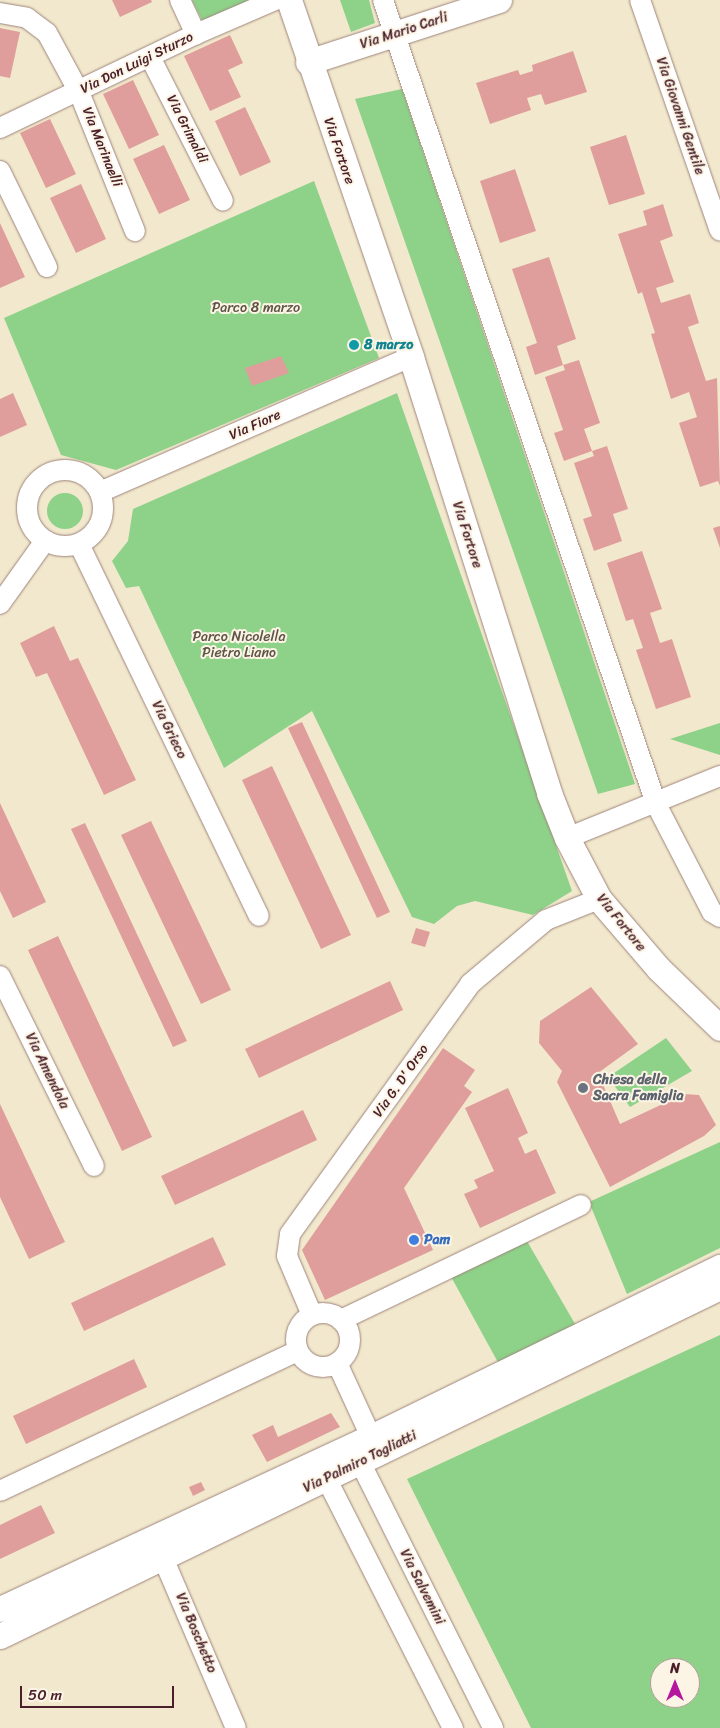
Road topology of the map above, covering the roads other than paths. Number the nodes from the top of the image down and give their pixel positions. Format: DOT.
graph roads {
  1 [pos="180,0"];
  2 [pos="275,0"];
  3 [pos="289,0"];
  4 [pos="383,0"];
  5 [pos="499,0"];
  6 [pos="640,0"];
  7 [pos="0,13"];
  8 [pos="196,34"];
  9 [pos="394,34"];
  10 [pos="150,57"];
  11 [pos="308,62"];
  12 [pos="79,92"];
  13 [pos="0,128"];
  14 [pos="0,171"];
  15 [pos="223,201"];
  16 [pos="716,205"];
  17 [pos="135,231"];
  18 [pos="720,231"];
  19 [pos="47,267"];
  20 [pos="411,357"];
  21 [pos="100,492"];
  22 [pos="45,541"];
  23 [pos="79,544"];
  24 [pos="0,604"];
  25 [pos="720,776"];
  26 [pos="656,804"];
  27 [pos="567,838"];
  28 [pos="599,898"];
  29 [pos="259,916"];
  30 [pos="720,918"];
  31 [pos="0,976"];
  32 [pos="720,1028"];
  33 [pos="94,1166"];
  34 [pos="581,1205"];
  35 [pos="720,1267"];
  36 [pos="720,1286"];
  37 [pos="312,1315"];
  38 [pos="341,1320"];
  39 [pos="298,1351"];
  40 [pos="337,1363"];
  41 [pos="361,1448"];
  42 [pos="322,1470"];
  43 [pos="0,1491"];
  44 [pos="160,1548"];
  45 [pos="0,1609"];
  46 [pos="0,1636"];
  47 [pos="236,1728"];
  48 [pos="453,1728"];
  49 [pos="493,1728"];
  1 -- 8 [label="street"];
  2 -- 8 [label="street, Via Don Luigi Sturzo"];
  3 -- 11 [label="street, Via Fortore"];
  4 -- 9 [label="street"];
  5 -- 9 [label="street, Via Mario Carli"];
  6 -- 16 [label="street, Via Giovanni Gentile"];
  7 -- 12 [label="street, Via Marinaelli"];
  8 -- 10 [label="street, Via Don Luigi Sturzo"];
  9 -- 11 [label="street, Via Mario Carli"];
  9 -- 26 [label="street"];
  10 -- 12 [label="street, Via Don Luigi Sturzo"];
  10 -- 15 [label="street, Via Grimaldi"];
  11 -- 20 [label="street, Via Fortore"];
  12 -- 13 [label="street, Via Don Luigi Sturzo"];
  12 -- 17 [label="street, Via Marinaelli"];
  14 -- 19 [label="street"];
  16 -- 18 [label="street, Via Giovanni Gentile"];
  20 -- 21 [label="street, Via Fiore"];
  20 -- 27 [label="street, Via Fortore"];
  21 -- 22 [label="street"];
  21 -- 23 [label="street"];
  22 -- 23 [label="street"];
  22 -- 24 [label="street"];
  23 -- 29 [label="street, Via Grieco"];
  25 -- 26 [label="street"];
  26 -- 27 [label="street"];
  26 -- 30 [label="street"];
  27 -- 28 [label="street, Via Fortore"];
  28 -- 32 [label="street, Via Fortore"];
  28 -- 37 [label="street, Via G. D' Orso"];
  31 -- 33 [label="street, Via Amendola"];
  34 -- 38 [label="street"];
  35 -- 41 [label="street, Via Palmiro Togliatti"];
  36 -- 41 [label="street, Via Palmiro Togliatti"];
  37 -- 38 [label="street"];
  37 -- 39 [label="street"];
  38 -- 40 [label="street"];
  39 -- 40 [label="street"];
  39 -- 43 [label="street"];
  40 -- 41 [label="street"];
  41 -- 42 [label="street, Via Palmiro Togliatti"];
  41 -- 49 [label="street, Via Salvemini"];
  42 -- 44 [label="street, Via Palmiro Togliatti"];
  42 -- 48 [label="street"];
  44 -- 45 [label="street, Via Palmiro Togliatti"];
  44 -- 46 [label="street, Via Palmiro Togliatti"];
  44 -- 47 [label="street, Via Boschetto"];
}
